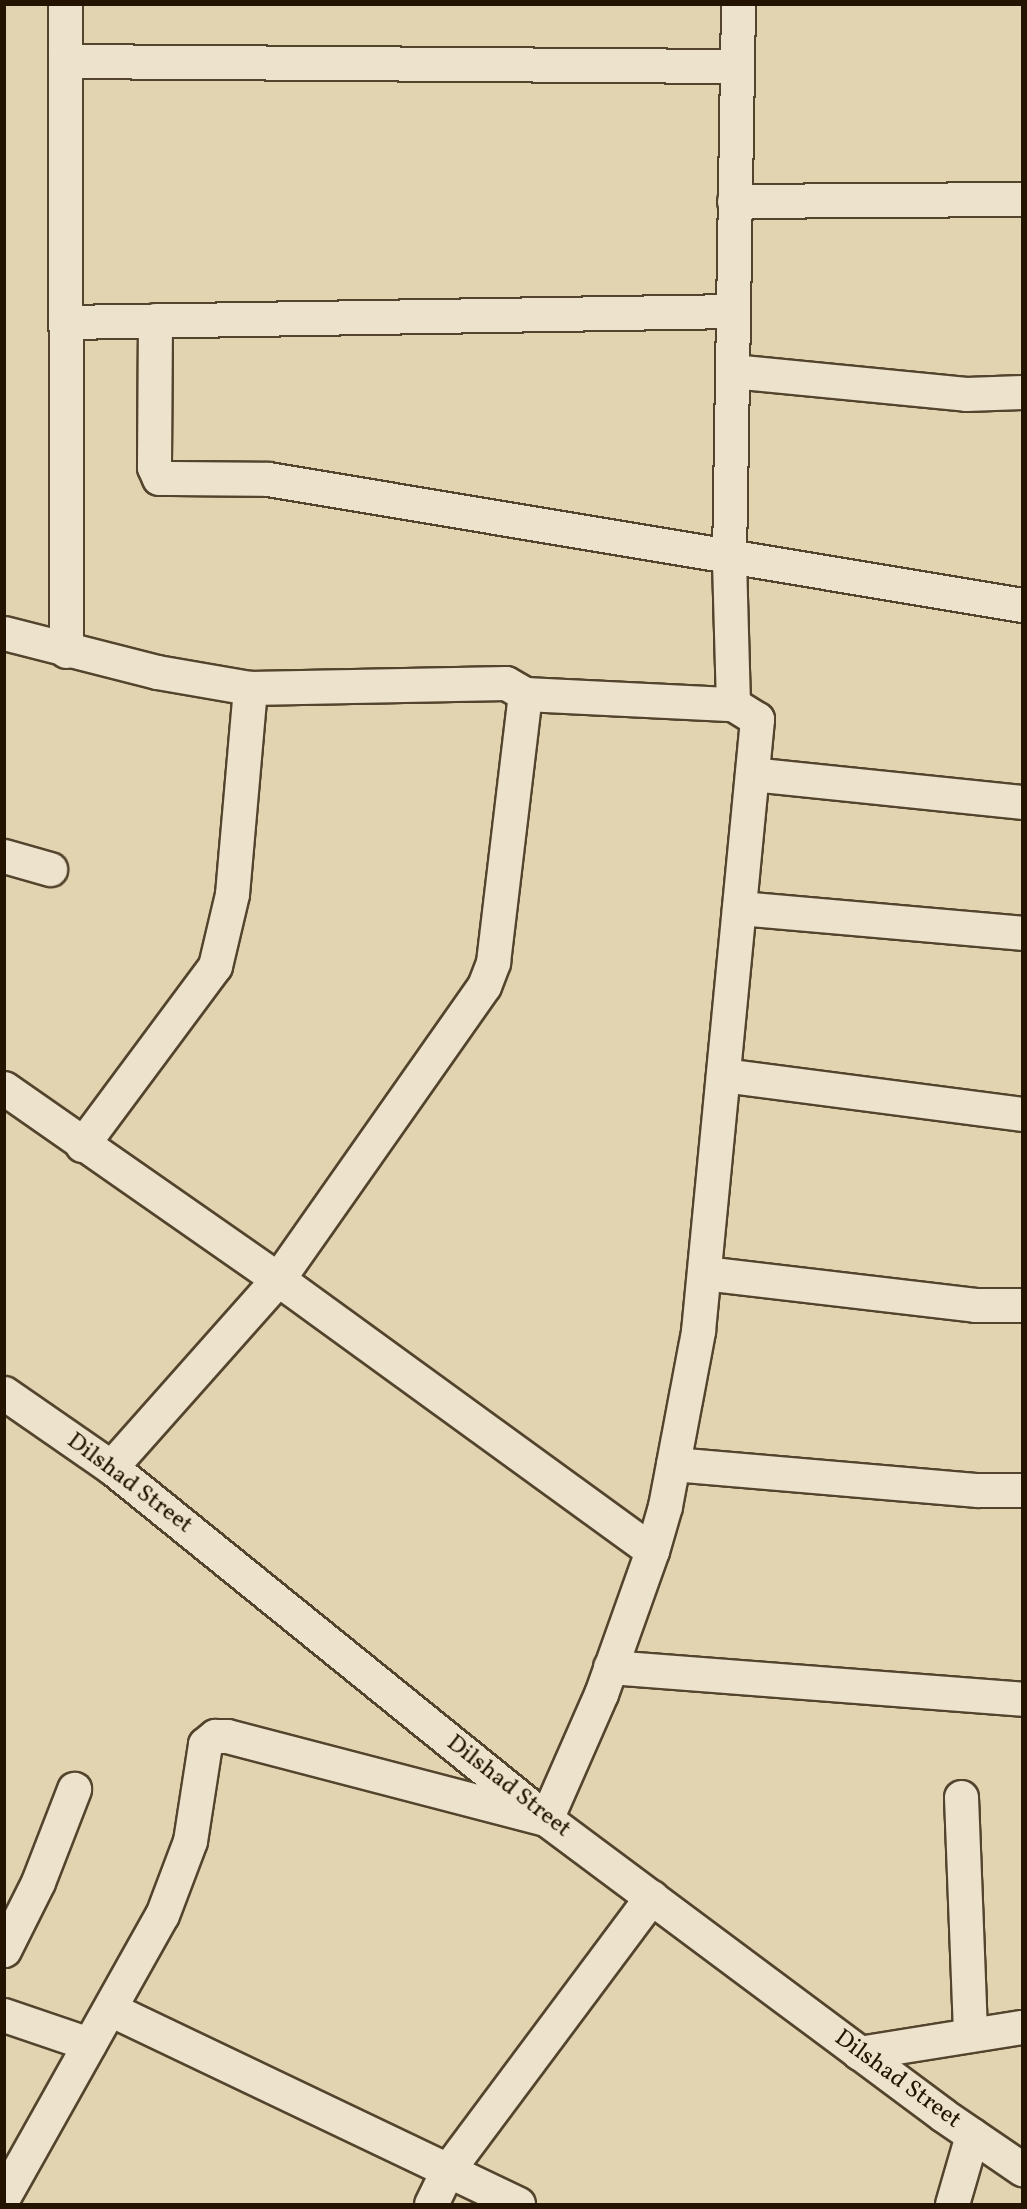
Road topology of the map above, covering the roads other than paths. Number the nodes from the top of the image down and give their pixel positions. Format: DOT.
graph roads {
  1 [pos="65,4"];
  2 [pos="738,4"];
  3 [pos="65,61"];
  4 [pos="737,66"];
  5 [pos="1023,199"];
  6 [pos="734,201"];
  7 [pos="733,311"];
  8 [pos="155,320"];
  9 [pos="66,322"];
  10 [pos="732,371"];
  11 [pos="1023,392"];
  12 [pos="729,559"];
  13 [pos="1023,605"];
  14 [pos="4,633"];
  15 [pos="66,651"];
  16 [pos="250,688"];
  17 [pos="525,694"];
  18 [pos="733,704"];
  19 [pos="752,774"];
  20 [pos="1023,802"];
  21 [pos="4,856"];
  22 [pos="50,869"];
  23 [pos="739,908"];
  24 [pos="1023,933"];
  25 [pos="723,1074"];
  26 [pos="4,1088"];
  27 [pos="1023,1114"];
  28 [pos="82,1144"];
  29 [pos="704,1273"];
  30 [pos="278,1279"];
  31 [pos="1023,1305"];
  32 [pos="4,1393"];
  33 [pos="673,1464"];
  34 [pos="111,1467"];
  35 [pos="1023,1490"];
  36 [pos="652,1551"];
  37 [pos="610,1667"];
  38 [pos="1023,1699"];
  39 [pos="74,1789"];
  40 [pos="961,1797"];
  41 [pos="546,1819"];
  42 [pos="651,1897"];
  43 [pos="4,1950"];
  44 [pos="110,2009"];
  45 [pos="4,2014"];
  46 [pos="1023,2027"];
  47 [pos="969,2035"];
  48 [pos="89,2044"];
  49 [pos="860,2053"];
  50 [pos="972,2135"];
  51 [pos="1023,2169"];
  52 [pos="447,2171"];
  53 [pos="4,2196"];
  54 [pos="431,2205"];
  55 [pos="518,2205"];
  56 [pos="952,2205"];
  1 -- 3 [label="street"];
  2 -- 4 [label="street"];
  3 -- 4 [label="street"];
  3 -- 9 [label="street"];
  4 -- 6 [label="street"];
  5 -- 6 [label="street"];
  6 -- 7 [label="street"];
  7 -- 8 [label="street"];
  7 -- 10 [label="street"];
  8 -- 9 [label="street"];
  8 -- 12 [label="street"];
  9 -- 15 [label="street"];
  10 -- 11 [label="street"];
  10 -- 12 [label="street"];
  12 -- 13 [label="street"];
  12 -- 18 [label="street"];
  14 -- 15 [label="street"];
  15 -- 16 [label="street"];
  16 -- 17 [label="street"];
  16 -- 28 [label="street"];
  17 -- 18 [label="street"];
  17 -- 30 [label="street"];
  18 -- 19 [label="street"];
  19 -- 20 [label="street"];
  19 -- 23 [label="street"];
  21 -- 22 [label="street"];
  23 -- 24 [label="street"];
  23 -- 25 [label="street"];
  25 -- 27 [label="street"];
  25 -- 29 [label="street"];
  26 -- 28 [label="street"];
  28 -- 30 [label="street"];
  29 -- 31 [label="street"];
  29 -- 33 [label="street"];
  30 -- 34 [label="street"];
  30 -- 36 [label="street"];
  32 -- 34 [label="street, Dilshad Street"];
  33 -- 35 [label="street"];
  33 -- 36 [label="street"];
  34 -- 41 [label="street, Dilshad Street"];
  36 -- 37 [label="street"];
  37 -- 38 [label="street"];
  37 -- 41 [label="street"];
  39 -- 43 [label="street"];
  40 -- 47 [label="street"];
  41 -- 42 [label="street, Dilshad Street"];
  41 -- 44 [label="street"];
  42 -- 49 [label="street, Dilshad Street"];
  42 -- 52 [label="street"];
  44 -- 48 [label="street"];
  44 -- 52 [label="street"];
  45 -- 48 [label="street"];
  46 -- 47 [label="street"];
  47 -- 49 [label="street"];
  48 -- 53 [label="street"];
  49 -- 50 [label="street, Dilshad Street"];
  50 -- 51 [label="street, Dilshad Street"];
  50 -- 56 [label="street"];
  52 -- 54 [label="street"];
  52 -- 55 [label="street"];
}
